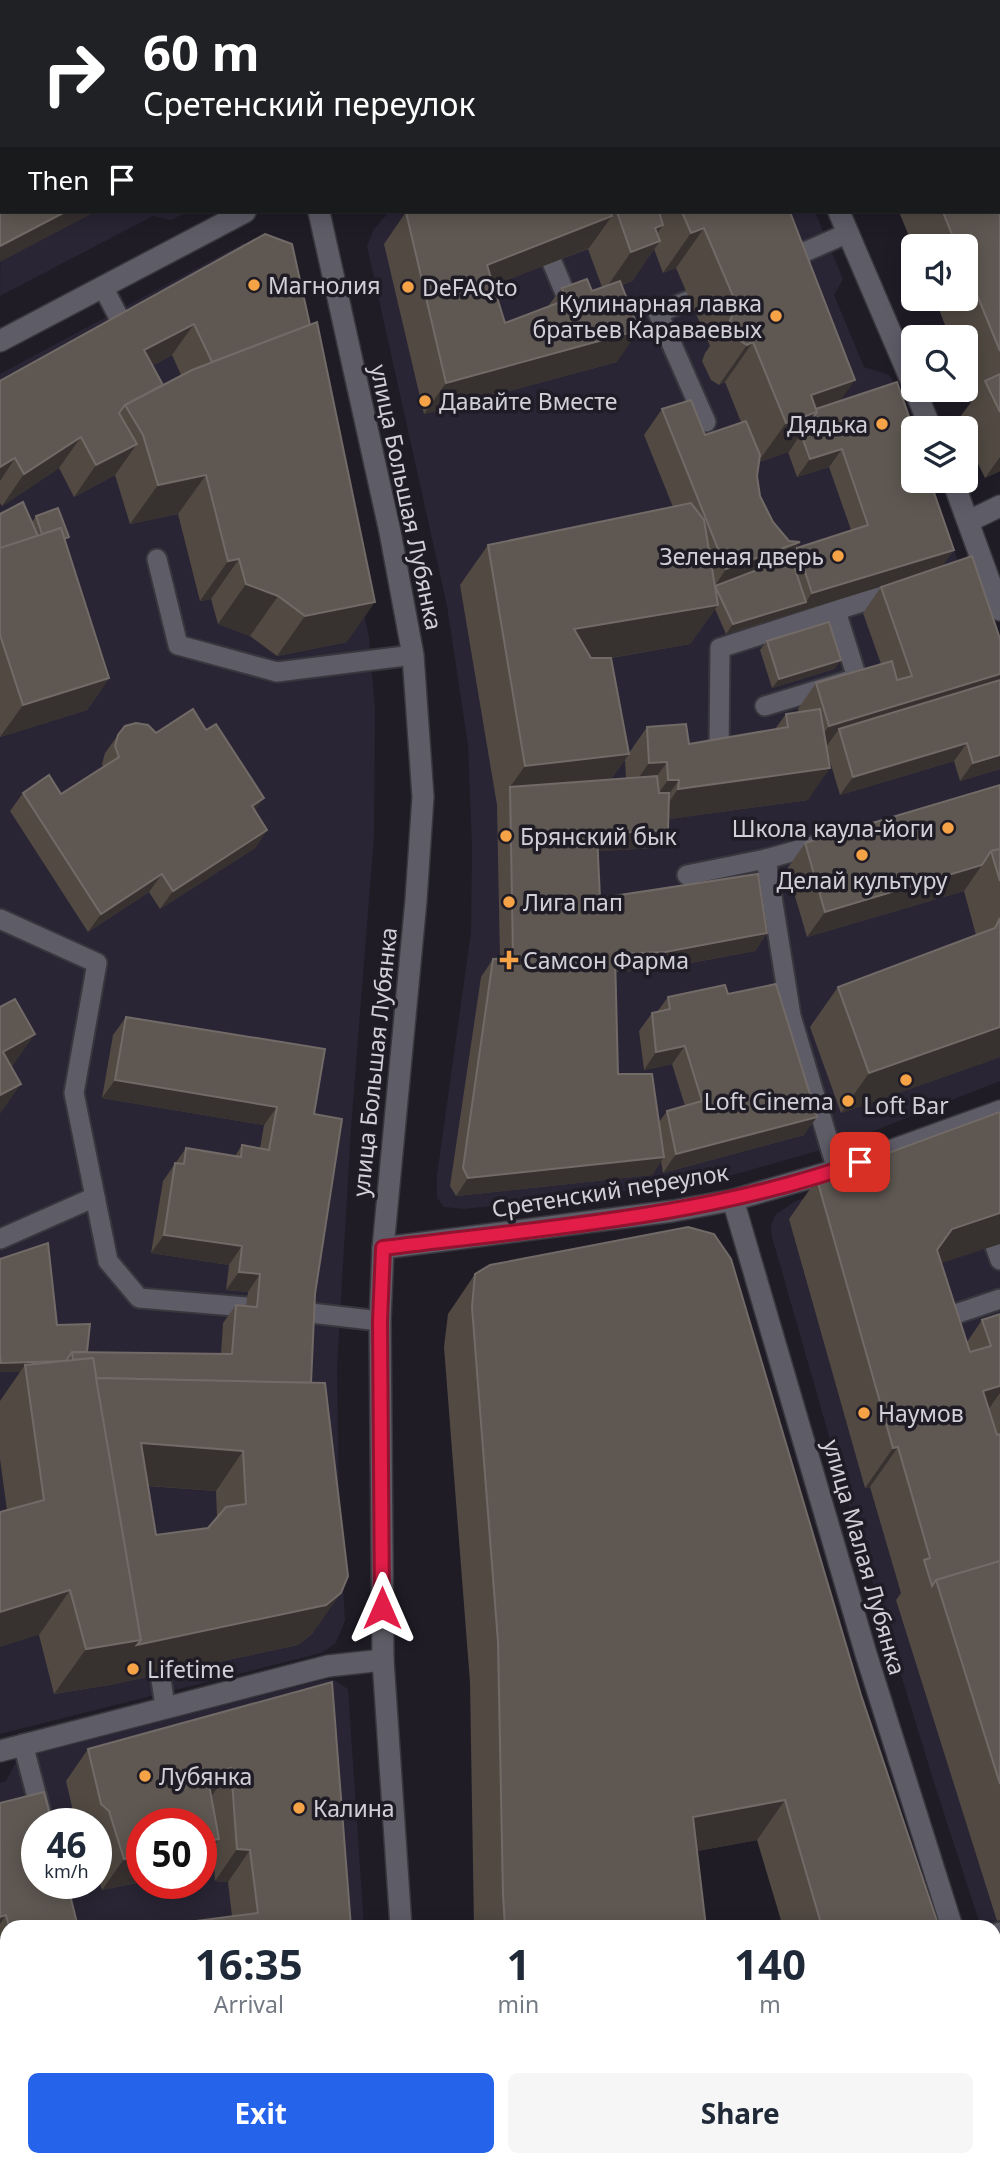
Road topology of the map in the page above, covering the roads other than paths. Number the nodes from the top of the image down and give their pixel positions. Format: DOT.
graph roads {
  1 [pos="241,214"];
  2 [pos="318,214"];
  3 [pos="840,214"];
  4 [pos="848,233"];
  5 [pos="552,262"];
  6 [pos="769,268"];
  7 [pos="103,287"];
  8 [pos="565,293"];
  9 [pos="690,300"];
  10 [pos="126,331"];
  11 [pos="0,341"];
  12 [pos="901,358"];
  13 [pos="706,422"];
  14 [pos="958,493"];
  15 [pos="1000,506"];
  16 [pos="969,521"];
  17 [pos="157,559"];
  18 [pos="920,583"];
  19 [pos="1000,610"];
  20 [pos="836,611"];
  21 [pos="413,654"];
  22 [pos="765,706"];
  23 [pos="719,750"];
  24 [pos="844,837"];
  25 [pos="766,859"];
  26 [pos="687,875"];
  27 [pos="0,919"];
  28 [pos="1000,1111"];
  29 [pos="837,1170"];
  30 [pos="95,1198"];
  31 [pos="733,1200"];
  32 [pos="0,1239"];
  33 [pos="383,1248"];
  34 [pos="1000,1299"];
  35 [pos="246,1307"];
  36 [pos="302,1312"];
  37 [pos="380,1321"];
  38 [pos="939,1344"];
  39 [pos="383,1660"];
  40 [pos="160,1673"];
  41 [pos="165,1706"];
  42 [pos="23,1744"];
  43 [pos="0,1751"];
  44 [pos="40,1808"];
  45 [pos="401,1920"];
  46 [pos="950,1920"];
  1 -- 7 [label="street"];
  2 -- 21 [label="street, улица Большая Лубянка"];
  3 -- 4 [label="street"];
  4 -- 6 [label="lane"];
  4 -- 12 [label="street"];
  5 -- 8 [label="lane"];
  7 -- 10 [label="lane"];
  7 -- 11 [label="street"];
  9 -- 13 [label="lane"];
  14 -- 16 [label="street"];
  15 -- 16 [label="street"];
  16 -- 19 [label="street"];
  17 -- 21 [label="lane"];
  18 -- 20 [label="lane"];
  20 -- 22 [label="lane"];
  20 -- 23 [label="lane"];
  21 -- 33 [label="street, улица Большая Лубянка"];
  24 -- 25 [label="lane"];
  25 -- 26 [label="lane"];
  25 -- 29 [label="lane"];
  27 -- 30 [label="lane"];
  28 -- 29 [label="street, Сретенский переулок"];
  29 -- 31 [label="street, Сретенский переулок"];
  30 -- 32 [label="lane"];
  30 -- 35 [label="lane"];
  31 -- 33 [label="street, Сретенский переулок"];
  31 -- 46 [label="street, улица Малая Лубянка"];
  33 -- 37 [label="street, улица Большая Лубянка"];
  34 -- 38 [label="lane"];
  36 -- 37 [label="lane"];
  37 -- 39 [label="street, улица Большая Лубянка"];
  39 -- 41 [label="street"];
  39 -- 45 [label="street, улица Большая Лубянка"];
  40 -- 41 [label="lane"];
  41 -- 42 [label="street"];
  42 -- 43 [label="street"];
  42 -- 44 [label="lane"];
}
